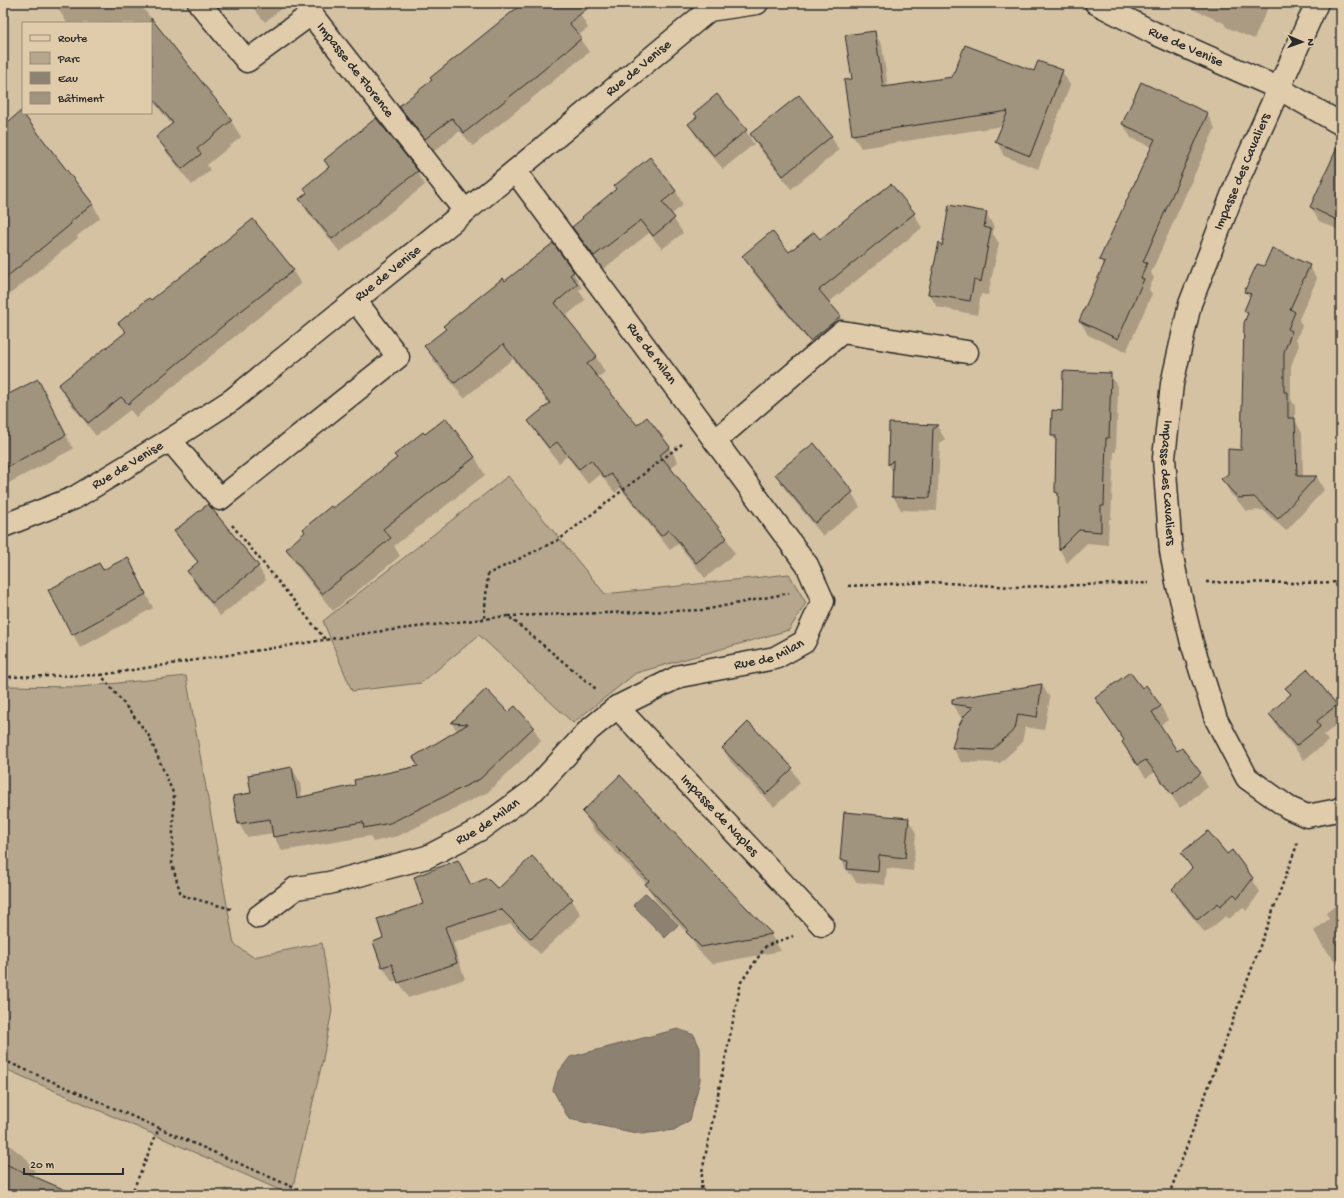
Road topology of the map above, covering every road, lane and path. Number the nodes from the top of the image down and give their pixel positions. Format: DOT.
graph roads {
  1 [pos="200,3"];
  2 [pos="757,3"];
  3 [pos="1096,3"];
  4 [pos="1317,3"];
  5 [pos="1278,88"];
  6 [pos="1341,124"];
  7 [pos="515,171"];
  8 [pos="465,211"];
  9 [pos="355,300"];
  10 [pos="967,352"];
  11 [pos="710,434"];
  12 [pos="170,440"];
  13 [pos="220,499"];
  14 [pos="3,526"];
  15 [pos="1013,587"];
  16 [pos="817,588"];
  17 [pos="508,616"];
  18 [pos="484,618"];
  19 [pos="325,639"];
  20 [pos="101,675"];
  21 [pos="3,677"];
  22 [pos="617,707"];
  23 [pos="1341,808"];
  24 [pos="1307,816"];
  25 [pos="258,917"];
  26 [pos="822,925"];
  27 [pos="3,1060"];
  28 [pos="159,1128"];
  29 [pos="131,1195"];
  30 [pos="307,1195"];
  31 [pos="701,1195"];
  32 [pos="1169,1195"];
  1 -- 8 [label="street, Impasse de Florence"];
  2 -- 7 [label="street, Rue de Venise"];
  3 -- 5 [label="street, Rue de Venise"];
  4 -- 5 [label="street, Impasse des Cavaliers"];
  5 -- 6 [label="street, Rue de Venise"];
  5 -- 24 [label="street, Impasse des Cavaliers"];
  7 -- 8 [label="street, Rue de Venise"];
  7 -- 11 [label="street, Rue de Milan"];
  8 -- 9 [label="street, Rue de Venise"];
  9 -- 12 [label="street, Rue de Venise"];
  9 -- 13 [label="street"];
  10 -- 11 [label="street"];
  11 -- 16 [label="street, Rue de Milan"];
  11 -- 18 [label="path"];
  12 -- 13 [label="street"];
  12 -- 14 [label="street, Rue de Venise"];
  13 -- 19 [label="path"];
  15 -- 16 [label="path"];
  16 -- 17 [label="path"];
  16 -- 22 [label="street, Rue de Milan"];
  17 -- 18 [label="path"];
  17 -- 22 [label="path"];
  18 -- 19 [label="path"];
  19 -- 20 [label="path"];
  20 -- 21 [label="path"];
  20 -- 25 [label="path"];
  22 -- 25 [label="street, Rue de Milan"];
  22 -- 26 [label="street, Impasse de Naples"];
  23 -- 24 [label="street"];
  24 -- 32 [label="path"];
  26 -- 31 [label="path"];
  27 -- 28 [label="path"];
  28 -- 29 [label="path"];
  28 -- 30 [label="path"];
}
